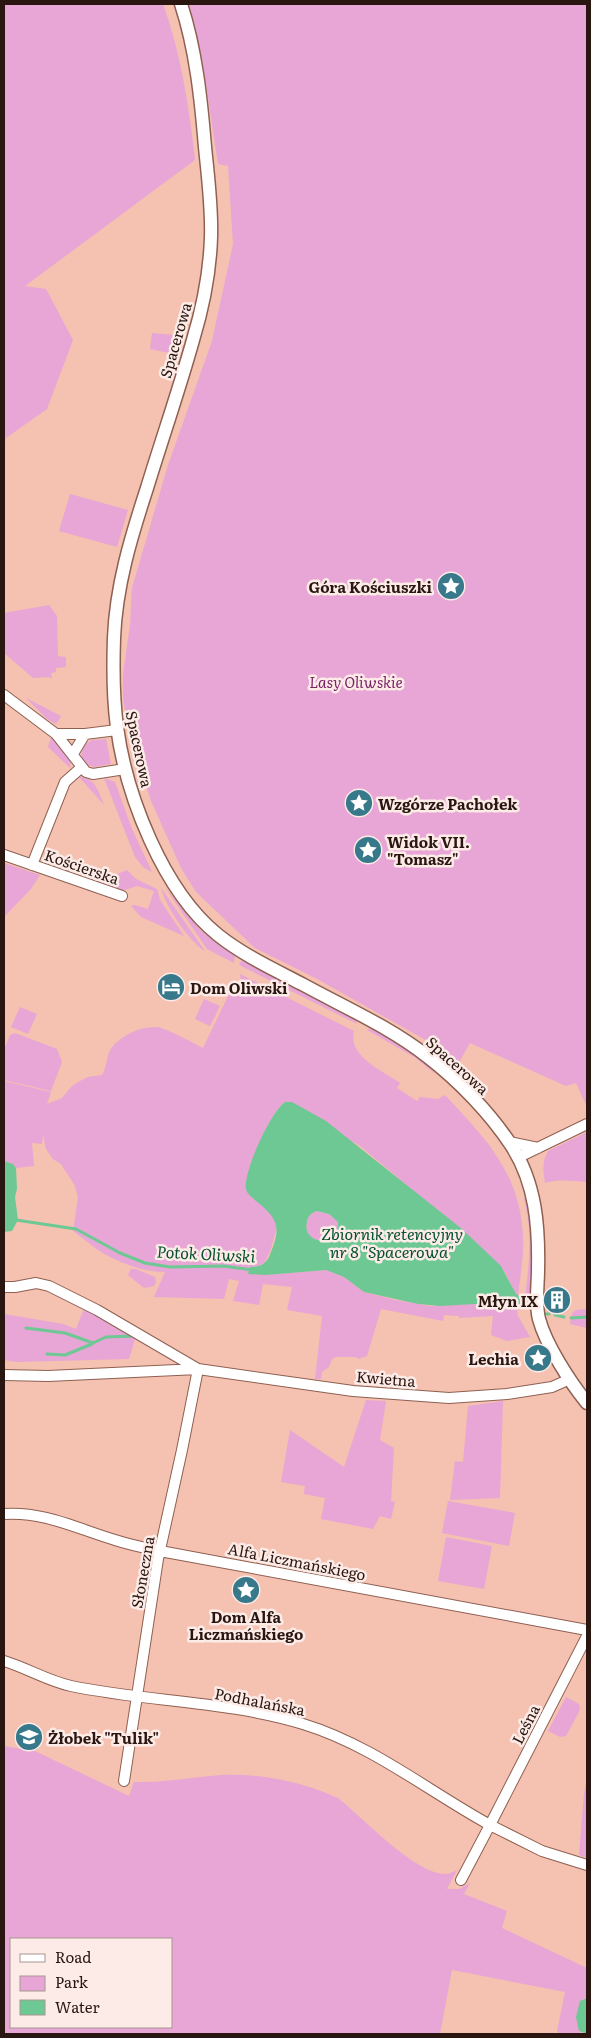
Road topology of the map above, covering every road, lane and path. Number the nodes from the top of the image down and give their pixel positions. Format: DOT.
graph roads {
  1 [pos="180,4"];
  2 [pos="4,695"];
  3 [pos="117,730"];
  4 [pos="56,734"];
  5 [pos="85,734"];
  6 [pos="73,754"];
  7 [pos="82,767"];
  8 [pos="125,769"];
  9 [pos="4,855"];
  10 [pos="32,865"];
  11 [pos="122,896"];
  12 [pos="587,1124"];
  13 [pos="509,1142"];
  14 [pos="538,1148"];
  15 [pos="519,1157"];
  16 [pos="4,1287"];
  17 [pos="198,1369"];
  18 [pos="4,1375"];
  19 [pos="570,1379"];
  20 [pos="587,1403"];
  21 [pos="4,1514"];
  22 [pos="160,1551"];
  23 [pos="587,1630"];
  24 [pos="587,1636"];
  25 [pos="4,1661"];
  26 [pos="137,1695"];
  27 [pos="124,1781"];
  28 [pos="490,1825"];
  29 [pos="587,1865"];
  30 [pos="461,1880"];
  1 -- 3 [label="main road, Spacerowa"];
  2 -- 4 [label="street"];
  3 -- 5 [label="street"];
  3 -- 8 [label="main road, Spacerowa"];
  4 -- 5 [label="street"];
  4 -- 6 [label="street"];
  5 -- 6 [label="street"];
  6 -- 7 [label="street"];
  7 -- 8 [label="street"];
  7 -- 10 [label="street, Kościerska"];
  8 -- 13 [label="main road, Spacerowa"];
  9 -- 10 [label="street, Kościerska"];
  10 -- 11 [label="street, Kościerska"];
  12 -- 14 [label="street"];
  13 -- 14 [label="street"];
  13 -- 15 [label="main road, Spacerowa"];
  14 -- 15 [label="street"];
  15 -- 19 [label="main road, Spacerowa"];
  16 -- 17 [label="street, Kwietna"];
  17 -- 18 [label="street, Kwietna"];
  17 -- 19 [label="street, Kwietna"];
  17 -- 22 [label="street, Słoneczna"];
  19 -- 20 [label="main road, Spacerowa"];
  21 -- 22 [label="street, Alfa Liczmańskiego"];
  22 -- 23 [label="street, Alfa Liczmańskiego"];
  22 -- 26 [label="street, Słoneczna"];
  24 -- 28 [label="street, Leśna"];
  25 -- 26 [label="street, Podhalańska"];
  26 -- 27 [label="street, Słoneczna"];
  26 -- 28 [label="street, Podhalańska"];
  28 -- 29 [label="street"];
  28 -- 30 [label="street, Leśna"];
}
